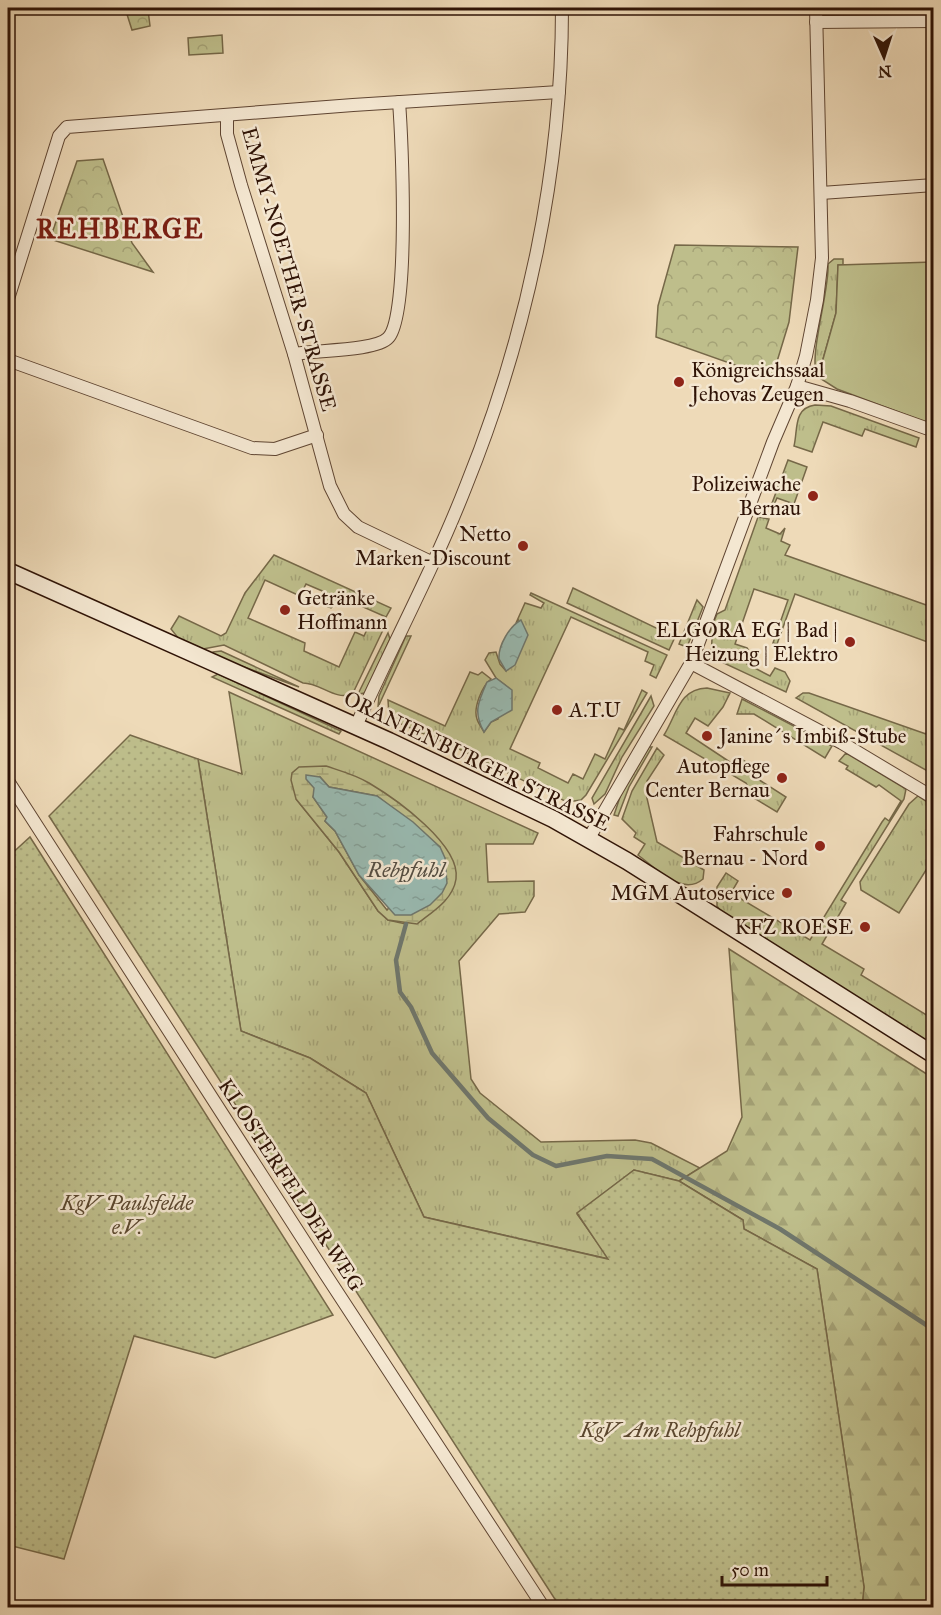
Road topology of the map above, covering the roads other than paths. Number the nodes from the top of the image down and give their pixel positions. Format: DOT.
graph roads {
  1 [pos="562,8"];
  2 [pos="816,8"];
  3 [pos="933,21"];
  4 [pos="816,22"];
  5 [pos="559,92"];
  6 [pos="399,102"];
  7 [pos="227,116"];
  8 [pos="933,185"];
  9 [pos="820,193"];
  10 [pos="8,299"];
  11 [pos="294,354"];
  12 [pos="8,360"];
  13 [pos="797,386"];
  14 [pos="933,431"];
  15 [pos="317,435"];
  16 [pos="433,562"];
  17 [pos="8,571"];
  18 [pos="691,663"];
  19 [pos="357,726"];
  20 [pos="8,781"];
  21 [pos="933,798"];
  22 [pos="589,838"];
  23 [pos="933,1055"];
  24 [pos="544,1608"];
  1 -- 5 [label="street"];
  2 -- 4 [label="street"];
  3 -- 4 [label="street"];
  4 -- 9 [label="street"];
  5 -- 6 [label="street, EMMY-NOETHER-STRASSE"];
  5 -- 16 [label="street"];
  6 -- 7 [label="street, EMMY-NOETHER-STRASSE"];
  6 -- 11 [label="street"];
  7 -- 10 [label="street"];
  7 -- 11 [label="street, EMMY-NOETHER-STRASSE"];
  8 -- 9 [label="street"];
  9 -- 13 [label="street"];
  11 -- 15 [label="street, EMMY-NOETHER-STRASSE"];
  12 -- 15 [label="street"];
  13 -- 14 [label="street"];
  13 -- 18 [label="street"];
  15 -- 16 [label="street, EMMY-NOETHER-STRASSE"];
  16 -- 19 [label="street"];
  17 -- 19 [label="main road, ORANIENBURGER STRASSE"];
  18 -- 21 [label="street"];
  18 -- 22 [label="street"];
  19 -- 22 [label="main road, ORANIENBURGER STRASSE"];
  20 -- 24 [label="street, KLOSTERFELDER WEG"];
  22 -- 23 [label="main road, ORANIENBURGER STRASSE"];
}
